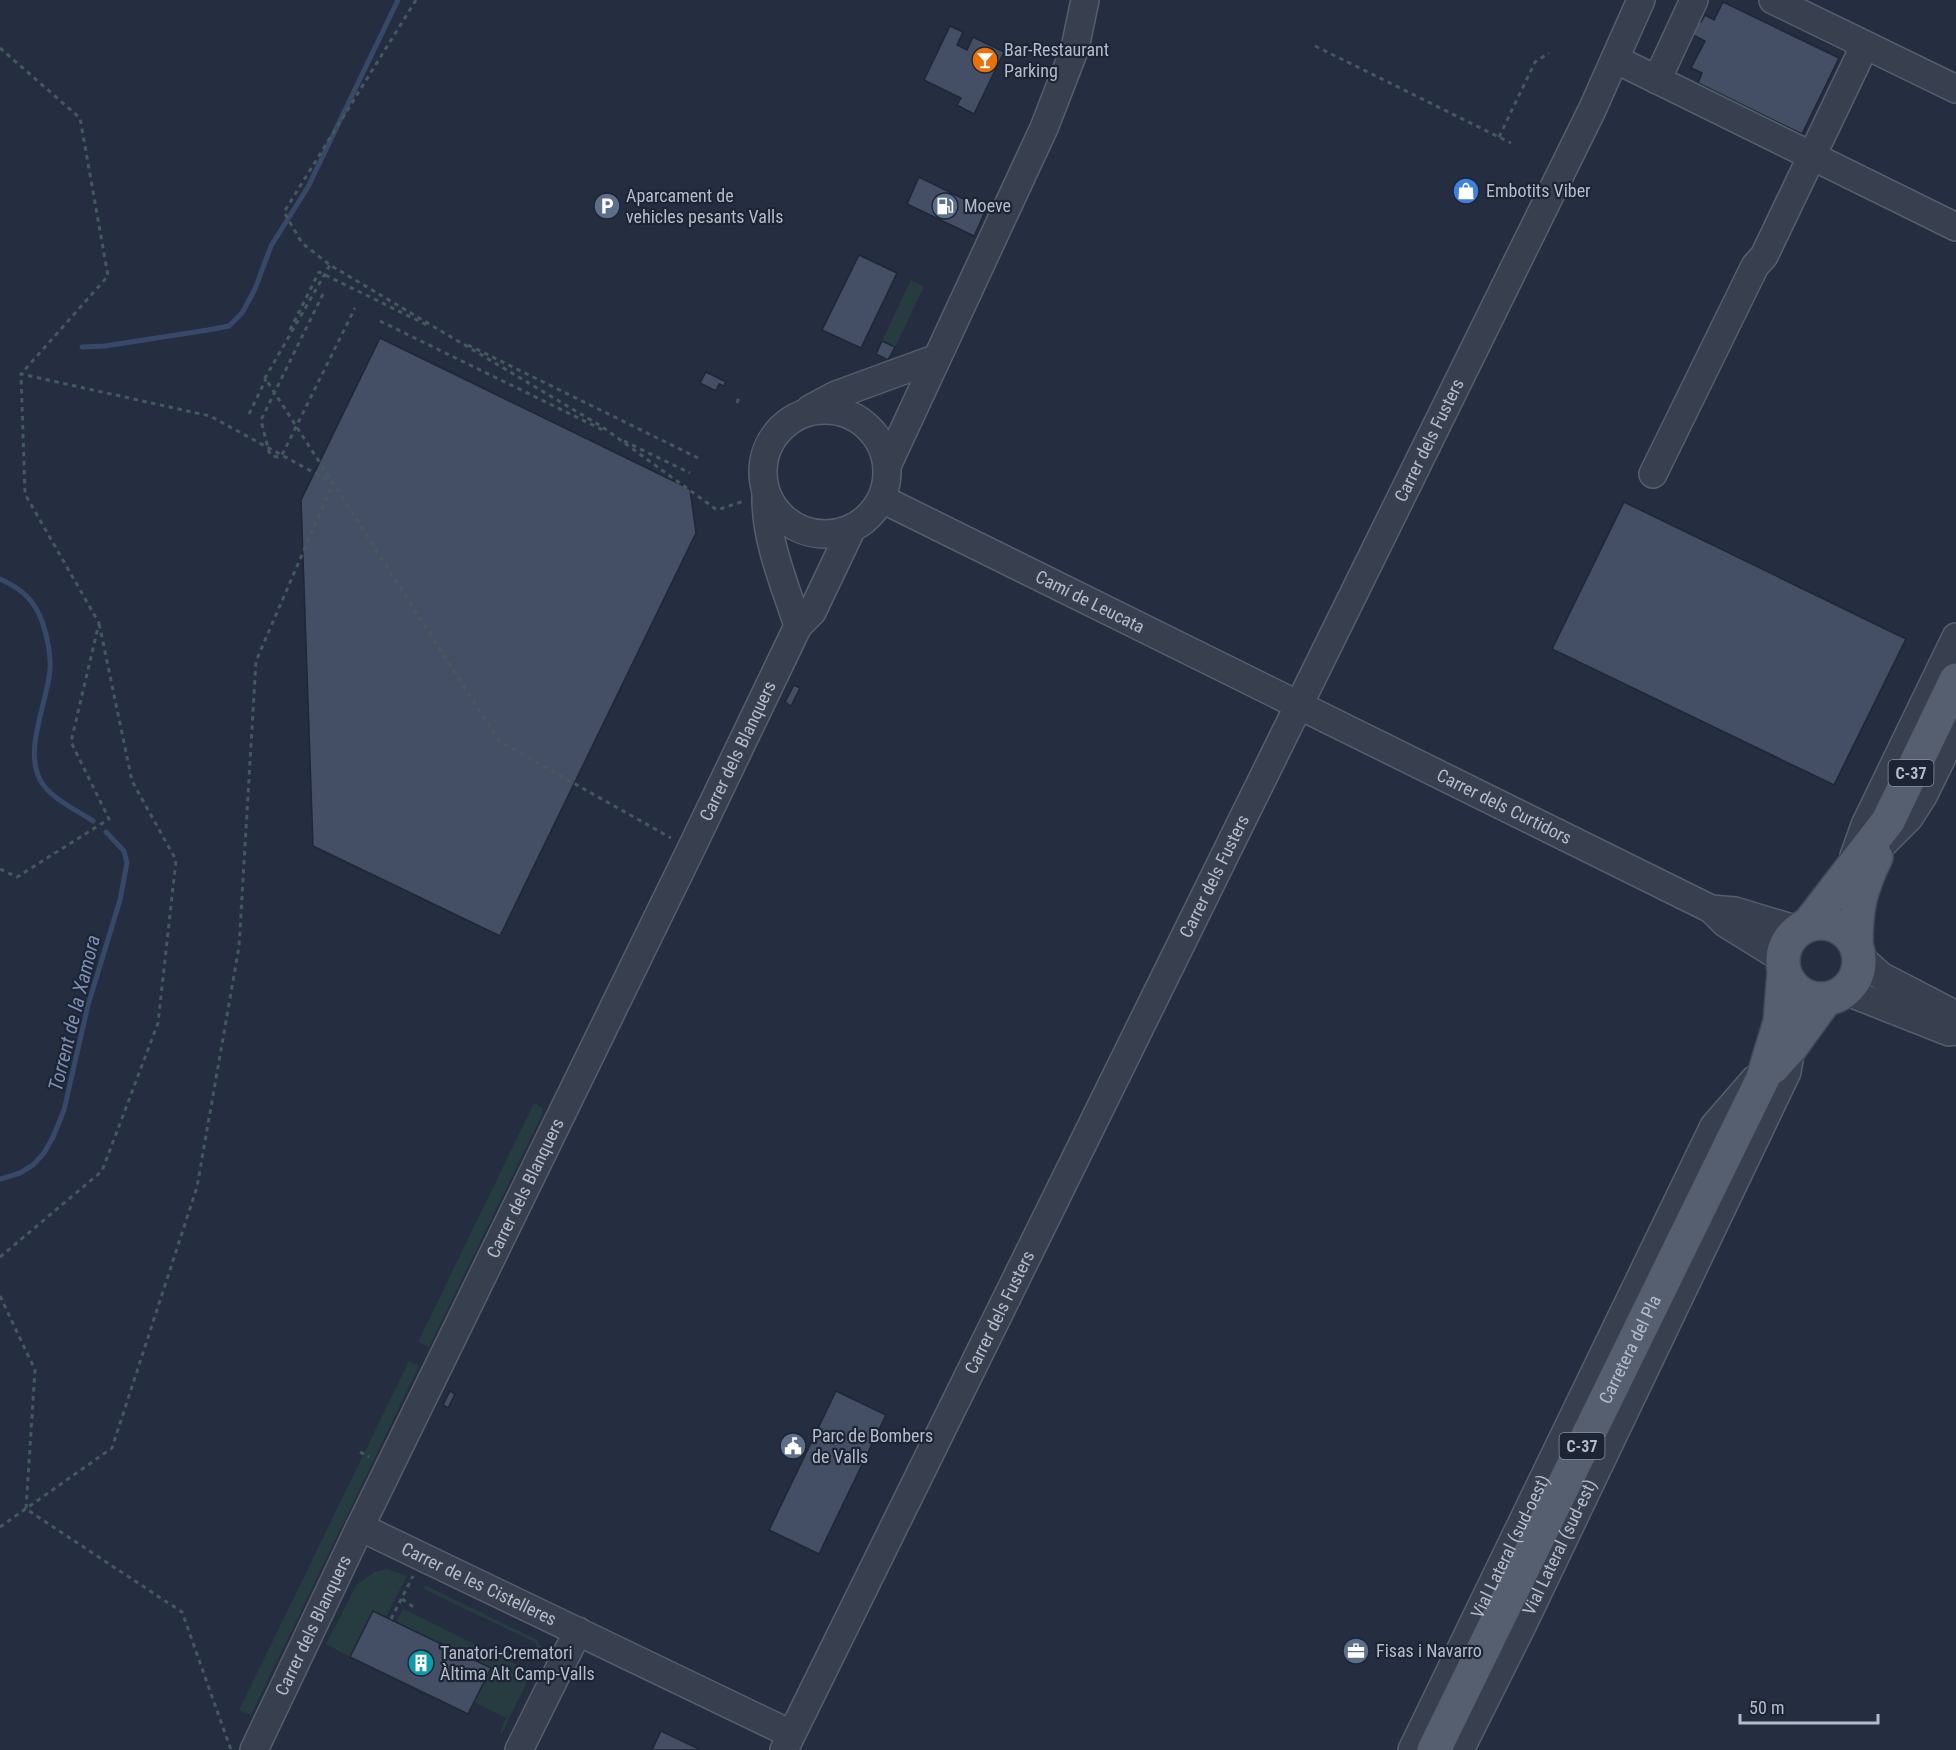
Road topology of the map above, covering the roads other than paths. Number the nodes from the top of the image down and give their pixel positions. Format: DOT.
graph roads {
  1 [pos="1085,0"];
  2 [pos="1641,0"];
  3 [pos="1694,0"];
  4 [pos="1773,0"];
  5 [pos="1865,45"];
  6 [pos="1615,59"];
  7 [pos="1657,80"];
  8 [pos="1956,89"];
  9 [pos="1812,156"];
  10 [pos="1956,227"];
  11 [pos="936,358"];
  12 [pos="798,416"];
  13 [pos="888,466"];
  14 [pos="1653,474"];
  15 [pos="766,493"];
  16 [pos="882,499"];
  17 [pos="852,528"];
  18 [pos="798,626"];
  19 [pos="1956,637"];
  20 [pos="1956,680"];
  21 [pos="1298,705"];
  22 [pos="1956,729"];
  23 [pos="1884,833"];
  24 [pos="1849,871"];
  25 [pos="1711,909"];
  26 [pos="1803,928"];
  27 [pos="1858,950"];
  28 [pos="1783,966"];
  29 [pos="1835,996"];
  30 [pos="1956,1015"];
  31 [pos="1956,1031"];
  32 [pos="1774,1063"];
  33 [pos="360,1527"];
  34 [pos="578,1631"];
  35 [pos="788,1742"];
  36 [pos="254,1750"];
  37 [pos="519,1750"];
  38 [pos="1412,1750"];
  39 [pos="1434,1750"];
  40 [pos="1460,1750"];
  1 -- 11 [label="street"];
  2 -- 6 [label="street, Carrer dels Fusters"];
  3 -- 7 [label="street"];
  4 -- 5 [label="street"];
  5 -- 8 [label="street"];
  5 -- 9 [label="street"];
  6 -- 7 [label="street"];
  6 -- 21 [label="street, Carrer dels Fusters"];
  7 -- 9 [label="street"];
  9 -- 10 [label="street"];
  9 -- 14 [label="street"];
  11 -- 12 [label="street"];
  11 -- 13 [label="street"];
  12 -- 13 [label="street"];
  12 -- 15 [label="street"];
  13 -- 16 [label="street"];
  15 -- 17 [label="street"];
  15 -- 18 [label="street"];
  16 -- 17 [label="street"];
  16 -- 21 [label="street, Camí de Leucata"];
  17 -- 18 [label="street, Carrer dels Blanquers"];
  18 -- 33 [label="street, Carrer dels Blanquers"];
  19 -- 24 [label="street"];
  20 -- 23 [label="main road, C-37"];
  21 -- 25 [label="street, Carrer dels Curtidors"];
  21 -- 35 [label="street, Carrer dels Fusters"];
  22 -- 23 [label="street"];
  23 -- 24 [label="main road, C-37"];
  23 -- 27 [label="main road, C-37"];
  24 -- 26 [label="main road, C-37"];
  25 -- 26 [label="street, Carrer dels Curtidors"];
  25 -- 28 [label="street, Carrer dels Curtidors"];
  26 -- 27 [label="main road"];
  26 -- 28 [label="main road, C-37"];
  27 -- 29 [label="main road, C-37"];
  27 -- 30 [label="street"];
  28 -- 29 [label="main road"];
  28 -- 32 [label="main road, C-37"];
  29 -- 31 [label="street"];
  29 -- 32 [label="main road, C-37"];
  32 -- 38 [label="street, Vial Lateral (sud-oest)"];
  32 -- 39 [label="main road, Carretera del Pla / C-37"];
  32 -- 40 [label="street, Vial Lateral (sud-est)"];
  33 -- 34 [label="street, Carrer de les Cistelleres"];
  33 -- 36 [label="street, Carrer dels Blanquers"];
  34 -- 35 [label="street, Carrer de les Cistelleres"];
  34 -- 37 [label="street"];
}
